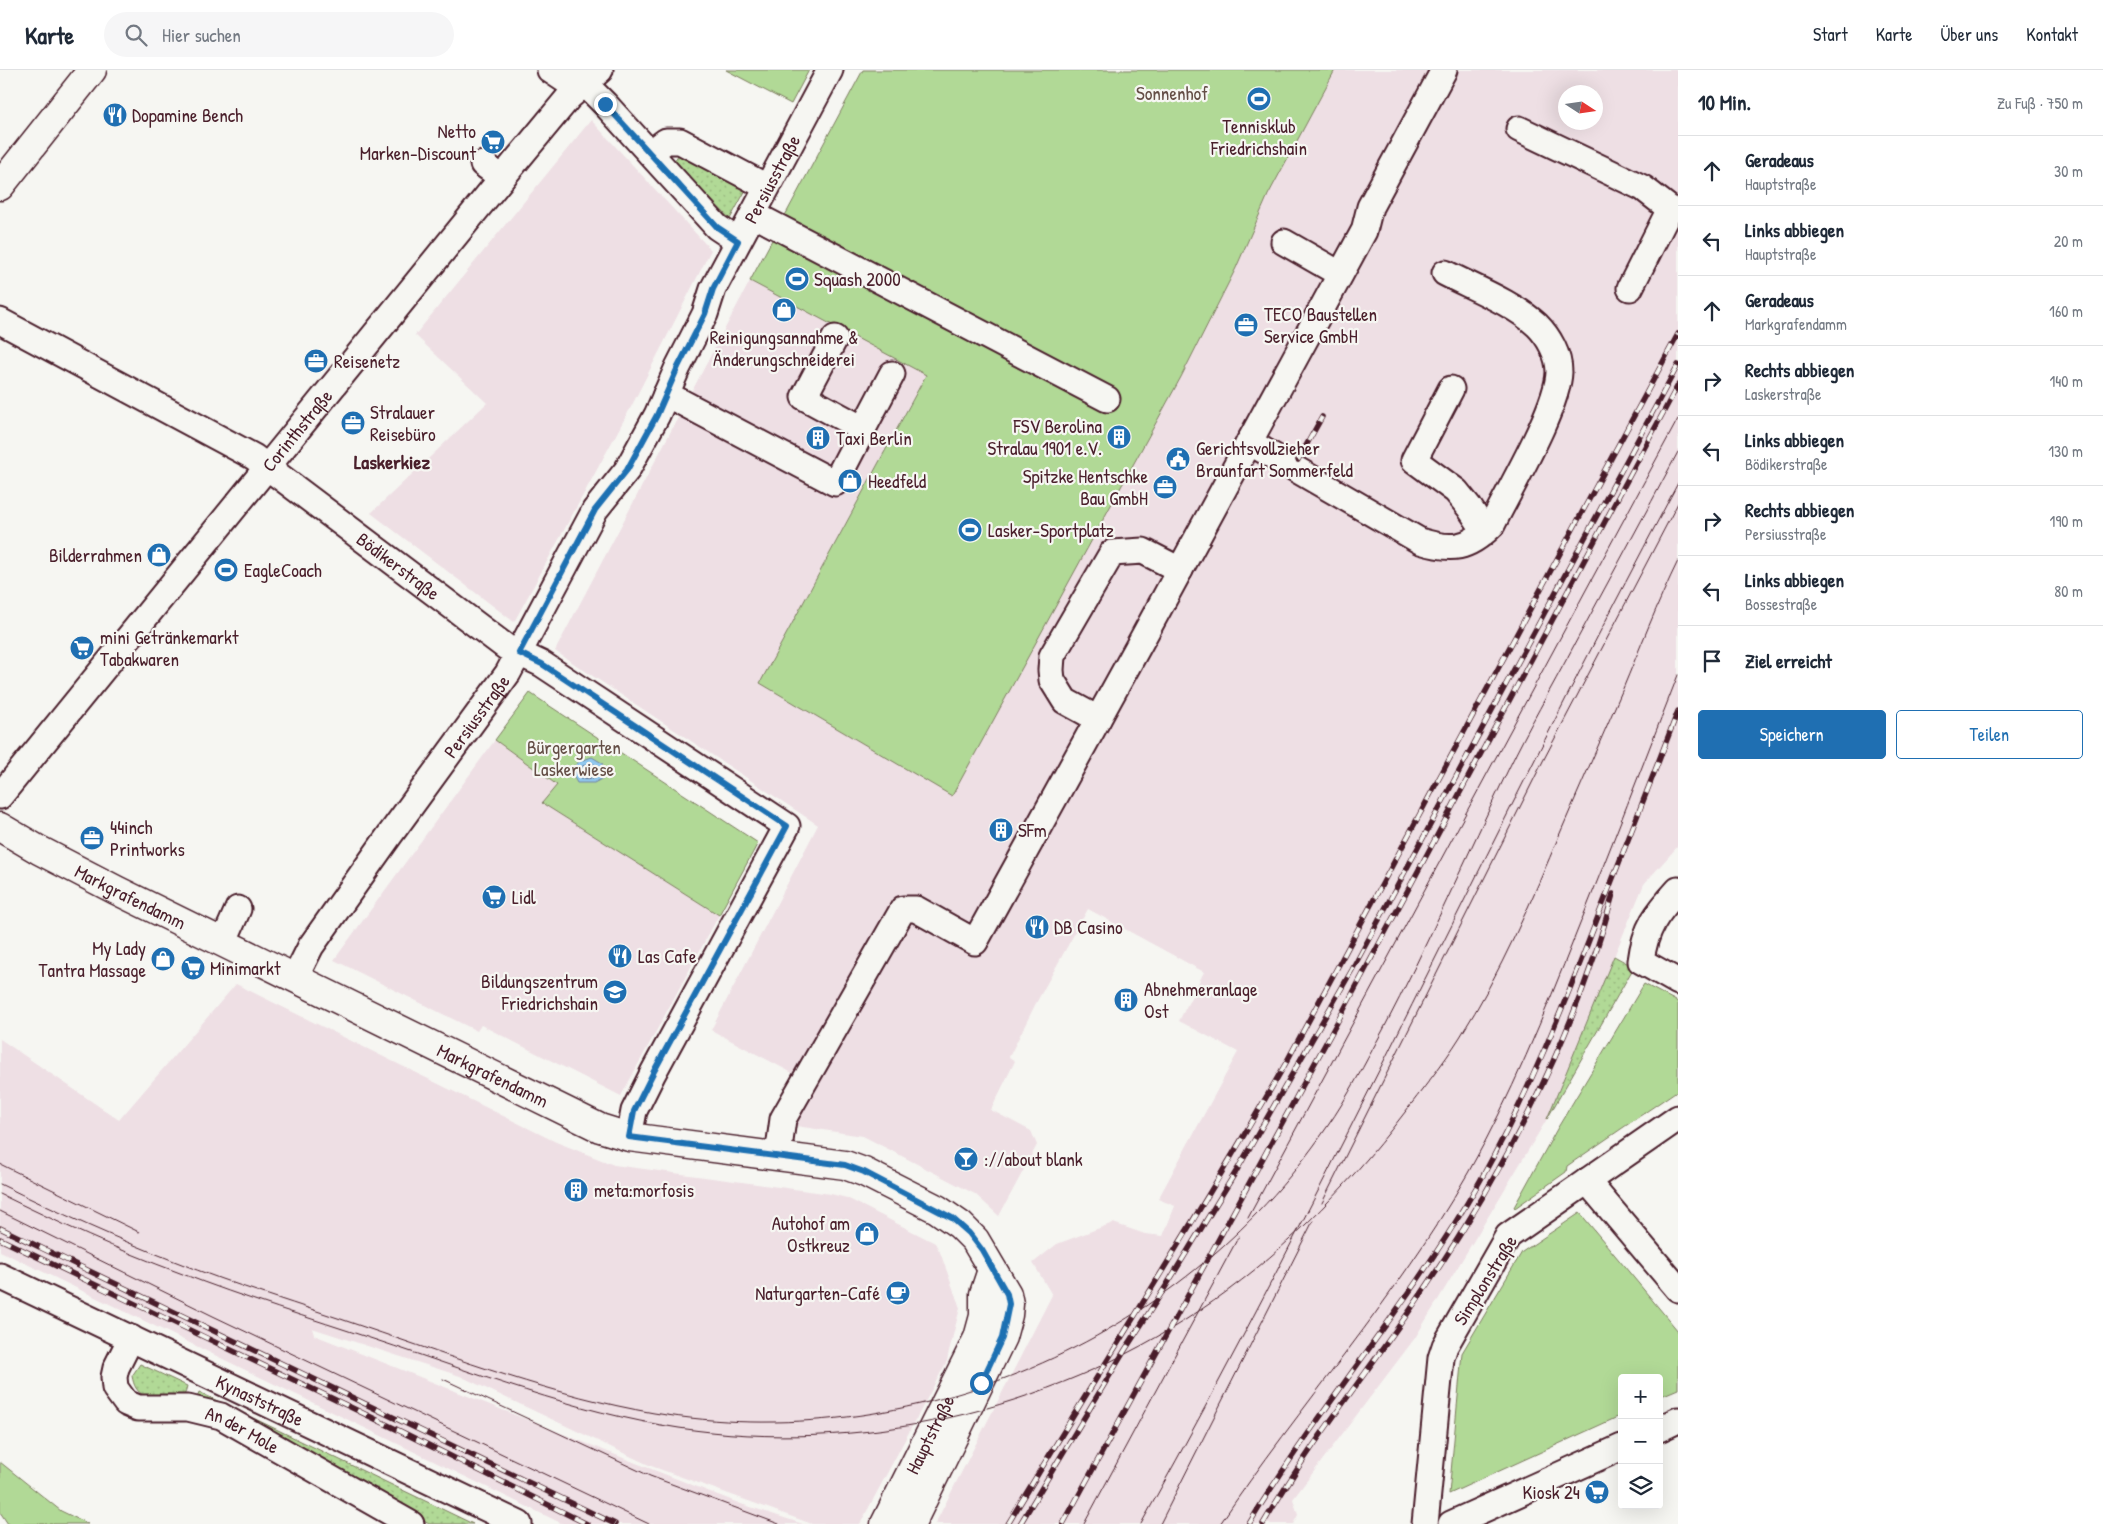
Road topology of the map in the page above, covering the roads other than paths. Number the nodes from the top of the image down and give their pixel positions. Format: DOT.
graph roads {
  1 [pos="92,70"];
  2 [pos="550,70"];
  3 [pos="830,70"];
  4 [pos="1444,70"];
  5 [pos="587,74"];
  6 [pos="1519,129"];
  7 [pos="650,153"];
  8 [pos="0,186"];
  9 [pos="767,186"];
  10 [pos="753,214"];
  11 [pos="738,241"];
  12 [pos="1284,242"];
  13 [pos="1444,273"];
  14 [pos="1340,274"];
  15 [pos="1630,288"];
  16 [pos="0,321"];
  17 [pos="835,338"];
  18 [pos="892,374"];
  19 [pos="1451,389"];
  20 [pos="666,394"];
  21 [pos="1107,399"];
  22 [pos="864,429"];
  23 [pos="1249,442"];
  24 [pos="267,467"];
  25 [pos="1485,531"];
  26 [pos="1180,570"];
  27 [pos="519,653"];
  28 [pos="1098,719"];
  29 [pos="0,796"];
  30 [pos="0,827"];
  31 [pos="1678,890"];
  32 [pos="238,909"];
  33 [pos="223,943"];
  34 [pos="295,978"];
  35 [pos="1678,982"];
  36 [pos="1678,1118"];
  37 [pos="629,1137"];
  38 [pos="778,1156"];
  39 [pos="1587,1181"];
  40 [pos="992,1270"];
  41 [pos="0,1276"];
  42 [pos="1678,1289"];
  43 [pos="131,1338"];
  44 [pos="1678,1420"];
  45 [pos="1663,1427"];
  46 [pos="1618,1449"];
  47 [pos="412,1524"];
  48 [pos="519,1524"];
  49 [pos="885,1524"];
  50 [pos="911,1524"];
  51 [pos="1425,1524"];
  52 [pos="1451,1524"];
  1 -- 8 [label="main road"];
  2 -- 5 [label="street"];
  3 -- 9 [label="street, Persiusstraße"];
  4 -- 14 [label="street"];
  5 -- 7 [label="street"];
  5 -- 24 [label="street, Corinthstraße"];
  6 -- 15 [label="street"];
  7 -- 9 [label="street"];
  7 -- 11 [label="street"];
  9 -- 10 [label="street, Persiusstraße"];
  10 -- 11 [label="street, Persiusstraße"];
  10 -- 21 [label="street"];
  11 -- 20 [label="street, Persiusstraße"];
  12 -- 14 [label="street"];
  13 -- 25 [label="street"];
  14 -- 23 [label="street"];
  16 -- 24 [label="street, Bödikerstraße"];
  17 -- 22 [label="street"];
  18 -- 22 [label="street"];
  19 -- 25 [label="street"];
  20 -- 22 [label="street"];
  20 -- 27 [label="street, Persiusstraße"];
  23 -- 25 [label="street"];
  23 -- 26 [label="street"];
  24 -- 27 [label="street, Bödikerstraße"];
  24 -- 29 [label="street, Corinthstraße"];
  26 -- 28 [label="street"];
  26 -- 28 [label="street"];
  27 -- 34 [label="street, Persiusstraße"];
  27 -- 37 [label="street, Bödikerstraße"];
  28 -- 38 [label="street"];
  30 -- 33 [label="main road, Markgrafendamm"];
  31 -- 35 [label="street"];
  32 -- 33 [label="street"];
  33 -- 34 [label="main road, Markgrafendamm"];
  34 -- 37 [label="main road, Markgrafendamm"];
  36 -- 39 [label="street, Simplonstraße"];
  37 -- 38 [label="main road, Markgrafendamm"];
  38 -- 40 [label="main road, Markgrafendamm"];
  39 -- 42 [label="street"];
  39 -- 51 [label="street, Simplonstraße"];
  40 -- 49 [label="main road, Hauptstraße"];
  40 -- 50 [label="main road, Hauptstraße"];
  41 -- 43 [label="street, Kynaststraße"];
  43 -- 47 [label="street, An der Mole"];
  43 -- 48 [label="street, Kynaststraße"];
  44 -- 45 [label="street"];
  46 -- 52 [label="street"];
}
